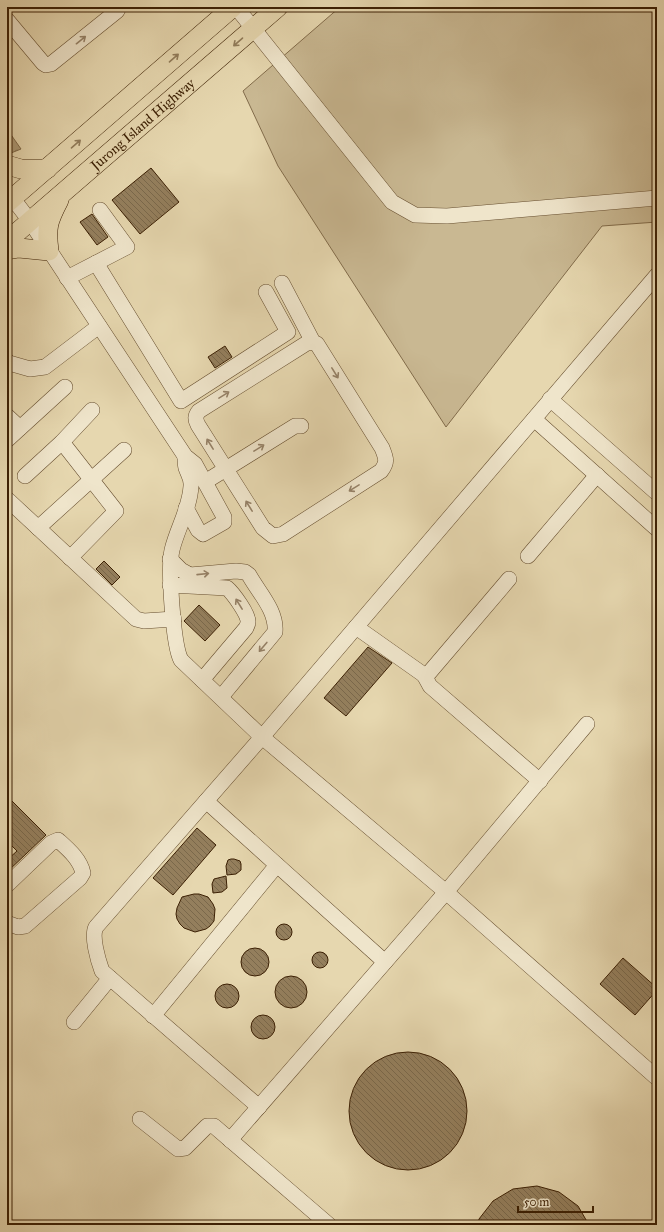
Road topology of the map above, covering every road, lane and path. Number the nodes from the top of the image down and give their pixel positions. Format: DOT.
graph roads {
  1 [pos="119,7"];
  2 [pos="235,7"];
  3 [pos="278,7"];
  4 [pos="7,20"];
  5 [pos="253,29"];
  6 [pos="7,166"];
  7 [pos="46,169"];
  8 [pos="62,193"];
  9 [pos="9,198"];
  10 [pos="657,198"];
  11 [pos="100,210"];
  12 [pos="30,221"];
  13 [pos="7,241"];
  14 [pos="7,250"];
  15 [pos="50,251"];
  16 [pos="96,263"];
  17 [pos="657,275"];
  18 [pos="68,278"];
  19 [pos="282,283"];
  20 [pos="266,292"];
  21 [pos="99,326"];
  22 [pos="313,342"];
  23 [pos="7,361"];
  24 [pos="65,387"];
  25 [pos="550,399"];
  26 [pos="92,410"];
  27 [pos="7,416"];
  28 [pos="534,419"];
  29 [pos="301,426"];
  30 [pos="20,428"];
  31 [pos="7,440"];
  32 [pos="62,442"];
  33 [pos="124,450"];
  34 [pos="185,456"];
  35 [pos="226,469"];
  36 [pos="25,476"];
  37 [pos="597,476"];
  38 [pos="91,480"];
  39 [pos="205,482"];
  40 [pos="657,493"];
  41 [pos="7,498"];
  42 [pos="186,508"];
  43 [pos="38,528"];
  44 [pos="657,529"];
  45 [pos="528,556"];
  46 [pos="70,558"];
  47 [pos="170,559"];
  48 [pos="509,579"];
  49 [pos="170,585"];
  50 [pos="174,619"];
  51 [pos="356,627"];
  52 [pos="424,675"];
  53 [pos="202,680"];
  54 [pos="221,697"];
  55 [pos="587,724"];
  56 [pos="262,737"];
  57 [pos="540,781"];
  58 [pos="206,801"];
  59 [pos="277,865"];
  60 [pos="7,885"];
  61 [pos="446,892"];
  62 [pos="7,923"];
  63 [pos="385,962"];
  64 [pos="110,978"];
  65 [pos="153,1016"];
  66 [pos="74,1022"];
  67 [pos="657,1078"];
  68 [pos="259,1107"];
  69 [pos="140,1118"];
  70 [pos="230,1140"];
  71 [pos="329,1225"];
  4 -- 1 [label="street, one-way"];
  2 -- 5 [label="street"];
  7 -- 2 [label="main road, Jurong Island Highway, one-way"];
  3 -- 5 [label="main road, Jurong Island Highway"];
  5 -- 8 [label="main road, Jurong Island Highway, one-way"];
  5 -- 10 [label="street"];
  6 -- 7 [label="main road"];
  7 -- 9 [label="main road, Jurong Island Highway"];
  8 -- 12 [label="main road, Jurong Island Highway"];
  8 -- 15 [label="main road"];
  9 -- 12 [label="street"];
  11 -- 16 [label="street"];
  12 -- 13 [label="main road, Jurong Island Highway"];
  12 -- 15 [label="street"];
  14 -- 15 [label="main road"];
  15 -- 18 [label="street"];
  16 -- 18 [label="street"];
  16 -- 20 [label="street"];
  17 -- 25 [label="street"];
  18 -- 21 [label="street"];
  19 -- 22 [label="street"];
  21 -- 23 [label="street"];
  21 -- 34 [label="street"];
  35 -- 22 [label="street, one-way"];
  22 -- 35 [label="street, one-way"];
  24 -- 30 [label="street"];
  25 -- 28 [label="street"];
  25 -- 40 [label="street"];
  26 -- 32 [label="street"];
  27 -- 30 [label="street"];
  28 -- 37 [label="street"];
  28 -- 51 [label="street"];
  35 -- 29 [label="street, one-way"];
  30 -- 31 [label="street"];
  32 -- 36 [label="street"];
  32 -- 38 [label="street"];
  33 -- 38 [label="street"];
  34 -- 39 [label="street"];
  34 -- 42 [label="street"];
  35 -- 39 [label="street"];
  37 -- 44 [label="street"];
  37 -- 45 [label="street"];
  38 -- 43 [label="street"];
  38 -- 46 [label="street"];
  39 -- 42 [label="street"];
  41 -- 43 [label="street"];
  42 -- 47 [label="street"];
  43 -- 46 [label="street"];
  46 -- 50 [label="street"];
  47 -- 49 [label="street"];
  47 -- 54 [label="street, one-way"];
  48 -- 52 [label="street"];
  49 -- 50 [label="street"];
  53 -- 49 [label="street, one-way"];
  50 -- 53 [label="street"];
  51 -- 52 [label="street"];
  51 -- 56 [label="street"];
  52 -- 57 [label="street"];
  53 -- 54 [label="street"];
  54 -- 56 [label="street"];
  55 -- 57 [label="street"];
  56 -- 58 [label="street"];
  56 -- 61 [label="street"];
  57 -- 61 [label="street"];
  58 -- 59 [label="street"];
  58 -- 64 [label="street"];
  59 -- 63 [label="street"];
  59 -- 65 [label="street"];
  60 -- 62 [label="street"];
  61 -- 63 [label="street"];
  61 -- 67 [label="street"];
  63 -- 68 [label="street"];
  64 -- 65 [label="street"];
  64 -- 66 [label="street"];
  65 -- 68 [label="street"];
  68 -- 70 [label="street"];
  69 -- 70 [label="street"];
  70 -- 71 [label="street"];
}
